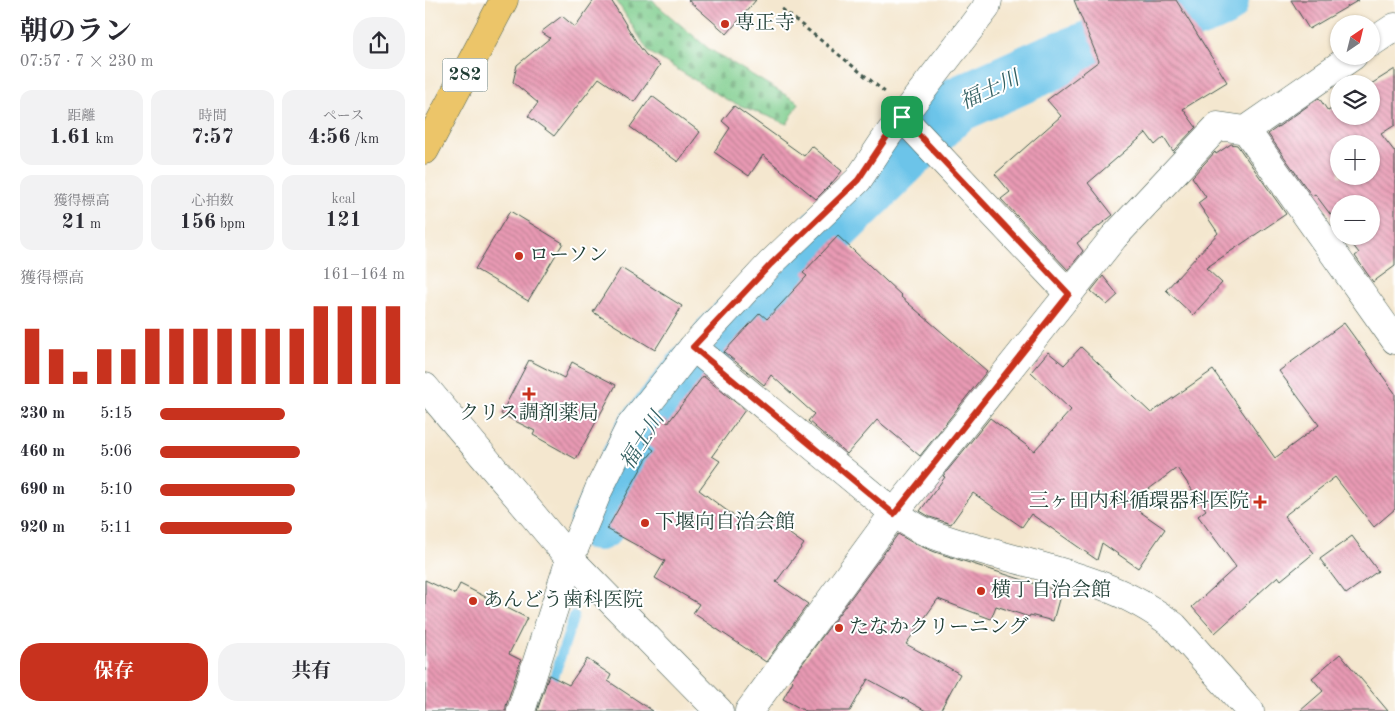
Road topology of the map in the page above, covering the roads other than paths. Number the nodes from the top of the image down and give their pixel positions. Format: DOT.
graph roads {
  1 [pos="504,0"];
  2 [pos="988,0"];
  3 [pos="1395,27"];
  4 [pos="1380,37"];
  5 [pos="1340,65"];
  6 [pos="904,115"];
  7 [pos="1246,130"];
  8 [pos="425,150"];
  9 [pos="1069,294"];
  10 [pos="1395,340"];
  11 [pos="693,347"];
  12 [pos="425,387"];
  13 [pos="894,514"];
  14 [pos="569,559"];
  15 [pos="521,711"];
  16 [pos="719,711"];
  17 [pos="749,711"];
  18 [pos="1250,711"];
  1 -- 8 [label="highway, 282"];
  2 -- 6 [label="street"];
  3 -- 4 [label="street"];
  5 -- 7 [label="street"];
  6 -- 9 [label="street"];
  6 -- 11 [label="street"];
  7 -- 9 [label="street"];
  7 -- 10 [label="street"];
  9 -- 13 [label="street"];
  11 -- 13 [label="street"];
  11 -- 14 [label="street"];
  12 -- 14 [label="street"];
  13 -- 17 [label="street"];
  13 -- 18 [label="street"];
  14 -- 15 [label="street"];
  14 -- 16 [label="street"];
}
